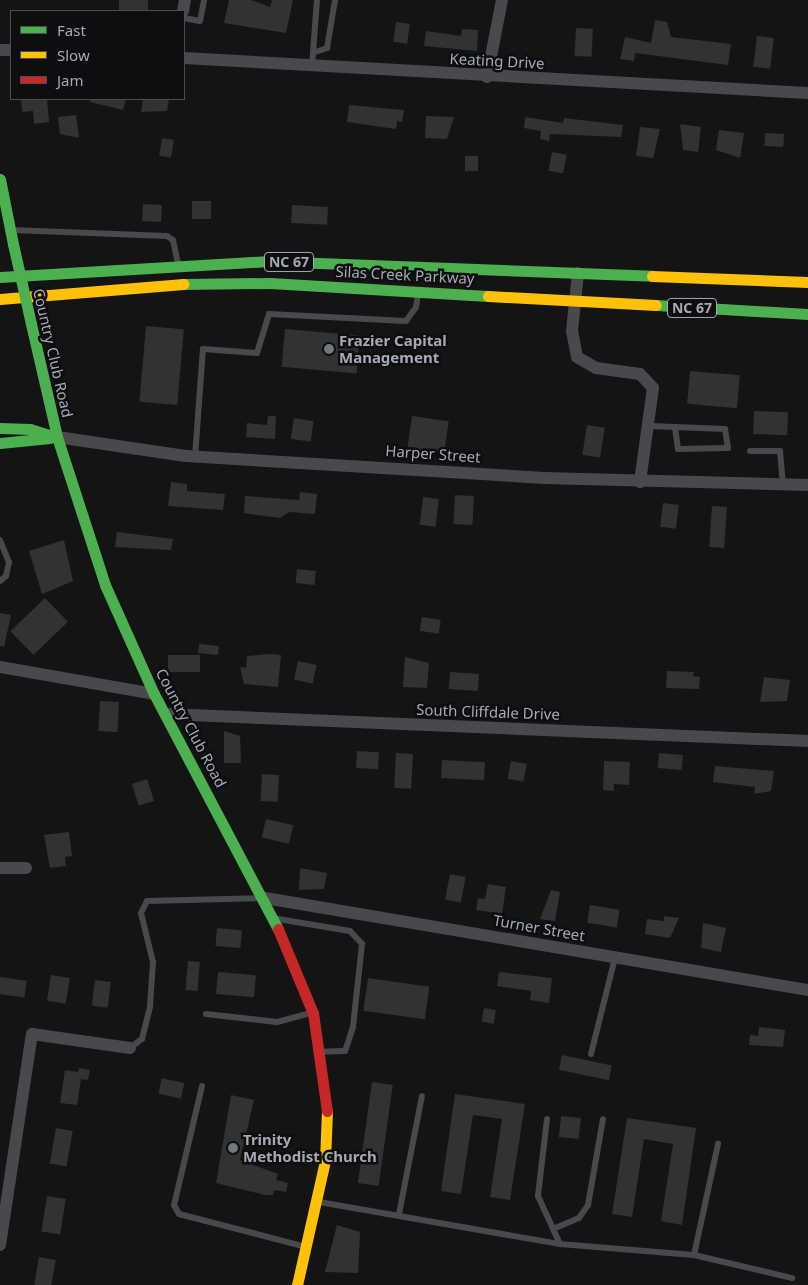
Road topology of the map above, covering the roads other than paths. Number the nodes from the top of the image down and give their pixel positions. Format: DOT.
graph roads {
  1 [pos="204,0"];
  2 [pos="317,0"];
  3 [pos="335,0"];
  4 [pos="502,0"];
  5 [pos="185,18"];
  6 [pos="315,52"];
  7 [pos="185,58"];
  8 [pos="312,66"];
  9 [pos="487,78"];
  10 [pos="808,93"];
  11 [pos="0,179"];
  12 [pos="10,230"];
  13 [pos="178,263"];
  14 [pos="578,273"];
  15 [pos="0,277"];
  16 [pos="808,282"];
  17 [pos="418,290"];
  18 [pos="0,298"];
  19 [pos="577,301"];
  20 [pos="808,314"];
  21 [pos="649,426"];
  22 [pos="675,427"];
  23 [pos="0,428"];
  24 [pos="57,437"];
  25 [pos="0,444"];
  26 [pos="750,451"];
  27 [pos="196,457"];
  28 [pos="640,482"];
  29 [pos="783,484"];
  30 [pos="808,485"];
  31 [pos="0,540"];
  32 [pos="0,581"];
  33 [pos="0,667"];
  34 [pos="154,694"];
  35 [pos="166,714"];
  36 [pos="808,741"];
  37 [pos="0,868"];
  38 [pos="26,868"];
  39 [pos="265,898"];
  40 [pos="274,918"];
  41 [pos="615,958"];
  42 [pos="808,990"];
  43 [pos="313,1013"];
  44 [pos="206,1014"];
  45 [pos="130,1048"];
  46 [pos="321,1052"];
  47 [pos="590,1054"];
  48 [pos="202,1086"];
  49 [pos="422,1096"];
  50 [pos="547,1119"];
  51 [pos="603,1119"];
  52 [pos="718,1144"];
  53 [pos="318,1202"];
  54 [pos="399,1214"];
  55 [pos="2,1217"];
  56 [pos="553,1229"];
  57 [pos="560,1244"];
  58 [pos="0,1245"];
  59 [pos="307,1247"];
  60 [pos="694,1256"];
  61 [pos="792,1278"];
  62 [pos="297,1285"];
  1 -- 5 [label="lane"];
  2 -- 6 [label="lane"];
  3 -- 6 [label="lane"];
  4 -- 9 [label="street"];
  6 -- 8 [label="lane"];
  7 -- 8 [label="street, Keating Drive"];
  8 -- 9 [label="street, Keating Drive"];
  9 -- 10 [label="street, Keating Drive"];
  11 -- 12 [label="main road, Country Club Road"];
  12 -- 13 [label="lane"];
  12 -- 24 [label="main road, Country Club Road, bridge"];
  13 -- 14 [label="main road, Silas Creek Parkway / NC 67"];
  13 -- 15 [label="main road, Silas Creek Parkway / NC 67"];
  14 -- 16 [label="main road, Silas Creek Parkway / NC 67"];
  14 -- 19 [label="street"];
  17 -- 18 [label="main road, Silas Creek Parkway / NC 67"];
  17 -- 19 [label="main road, Silas Creek Parkway / NC 67"];
  17 -- 27 [label="lane"];
  19 -- 20 [label="main road, Silas Creek Parkway / NC 67"];
  19 -- 21 [label="street"];
  21 -- 22 [label="lane"];
  21 -- 28 [label="street"];
  22 -- 22 [label="lane"];
  23 -- 24 [label="main road"];
  24 -- 25 [label="main road"];
  24 -- 27 [label="street, Harper Street"];
  24 -- 34 [label="main road, Country Club Road"];
  26 -- 29 [label="lane"];
  27 -- 28 [label="street, Harper Street"];
  28 -- 29 [label="street, Harper Street"];
  29 -- 30 [label="street, Harper Street"];
  31 -- 32 [label="lane"];
  33 -- 34 [label="street"];
  34 -- 35 [label="main road, Country Club Road"];
  35 -- 36 [label="street, South Cliffdale Drive"];
  35 -- 39 [label="main road, Country Club Road"];
  37 -- 38 [label="street"];
  39 -- 40 [label="main road, Country Club Road"];
  39 -- 41 [label="street, Turner Street"];
  39 -- 45 [label="lane"];
  40 -- 43 [label="main road, Country Club Road"];
  40 -- 46 [label="lane"];
  41 -- 42 [label="street, Turner Street"];
  41 -- 47 [label="lane"];
  43 -- 44 [label="lane"];
  43 -- 46 [label="main road, Country Club Road"];
  45 -- 55 [label="street"];
  46 -- 53 [label="main road, Country Club Road"];
  48 -- 59 [label="lane"];
  49 -- 54 [label="lane"];
  50 -- 56 [label="lane"];
  51 -- 56 [label="lane"];
  52 -- 60 [label="lane"];
  53 -- 54 [label="lane"];
  53 -- 59 [label="main road, Country Club Road"];
  54 -- 57 [label="lane"];
  55 -- 58 [label="street"];
  56 -- 57 [label="lane"];
  57 -- 60 [label="lane"];
  59 -- 62 [label="main road, Country Club Road"];
  60 -- 61 [label="lane"];
}
